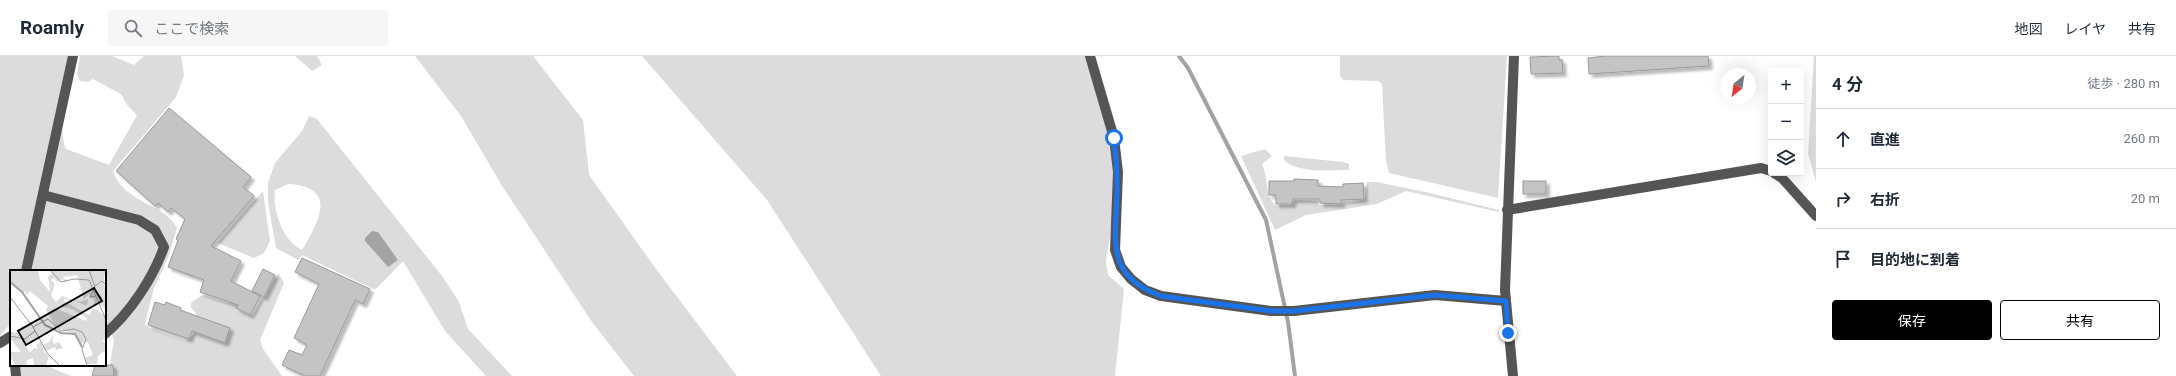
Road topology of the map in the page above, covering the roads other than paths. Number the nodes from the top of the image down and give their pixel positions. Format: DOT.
graph roads {
  1 [pos="73,56"];
  2 [pos="1090,56"];
  3 [pos="1514,56"];
  4 [pos="1768,170"];
  5 [pos="1779,176"];
  6 [pos="43,195"];
  7 [pos="1507,210"];
  8 [pos="1816,216"];
  9 [pos="26,270"];
  10 [pos="1506,301"];
  11 [pos="106,333"];
  12 [pos="10,337"];
  13 [pos="0,343"];
  14 [pos="15,366"];
  15 [pos="16,376"];
  16 [pos="1513,376"];
  1 -- 6 [label="street"];
  2 -- 10 [label="street"];
  3 -- 7 [label="street"];
  4 -- 7 [label="street"];
  5 -- 8 [label="street"];
  6 -- 9 [label="street"];
  6 -- 11 [label="street"];
  7 -- 10 [label="street"];
  10 -- 16 [label="street"];
  12 -- 13 [label="street"];
  14 -- 15 [label="street"];
}
